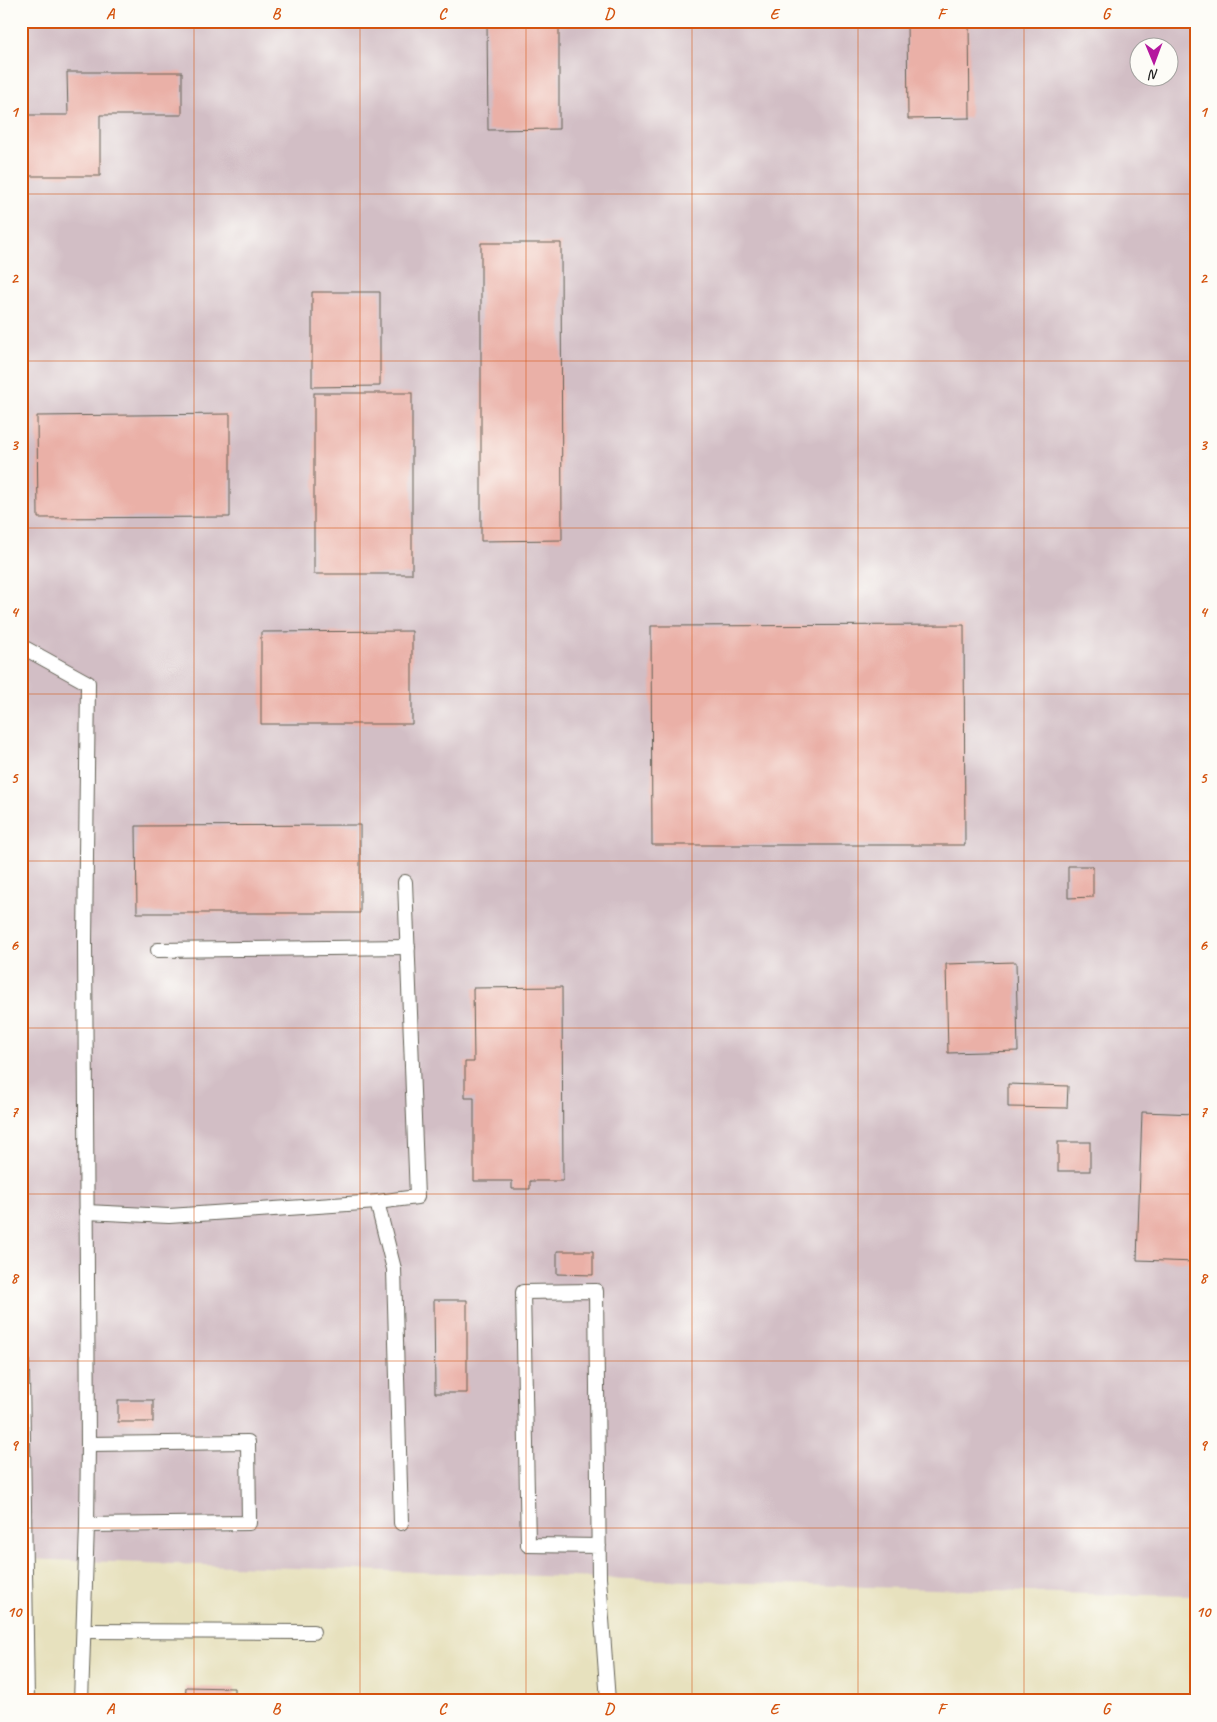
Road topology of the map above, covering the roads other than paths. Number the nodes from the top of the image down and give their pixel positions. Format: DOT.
graph roads {
  1 [pos="21,646"];
  2 [pos="406,882"];
  3 [pos="408,947"];
  4 [pos="158,950"];
  5 [pos="377,1202"];
  6 [pos="86,1212"];
  7 [pos="21,1311"];
  8 [pos="22,1391"];
  9 [pos="88,1444"];
  10 [pos="401,1523"];
  11 [pos="87,1525"];
  12 [pos="599,1546"];
  13 [pos="84,1631"];
  14 [pos="313,1632"];
  15 [pos="28,1701"];
  16 [pos="81,1701"];
  17 [pos="608,1701"];
  1 -- 6 [label="lane"];
  2 -- 3 [label="lane"];
  3 -- 4 [label="lane"];
  3 -- 5 [label="lane"];
  5 -- 6 [label="lane"];
  5 -- 10 [label="lane"];
  6 -- 9 [label="lane"];
  7 -- 8 [label="lane"];
  8 -- 15 [label="lane"];
  9 -- 11 [label="lane"];
  9 -- 11 [label="lane"];
  11 -- 13 [label="lane"];
  12 -- 12 [label="lane"];
  12 -- 17 [label="lane"];
  13 -- 14 [label="lane"];
  13 -- 16 [label="lane"];
}
